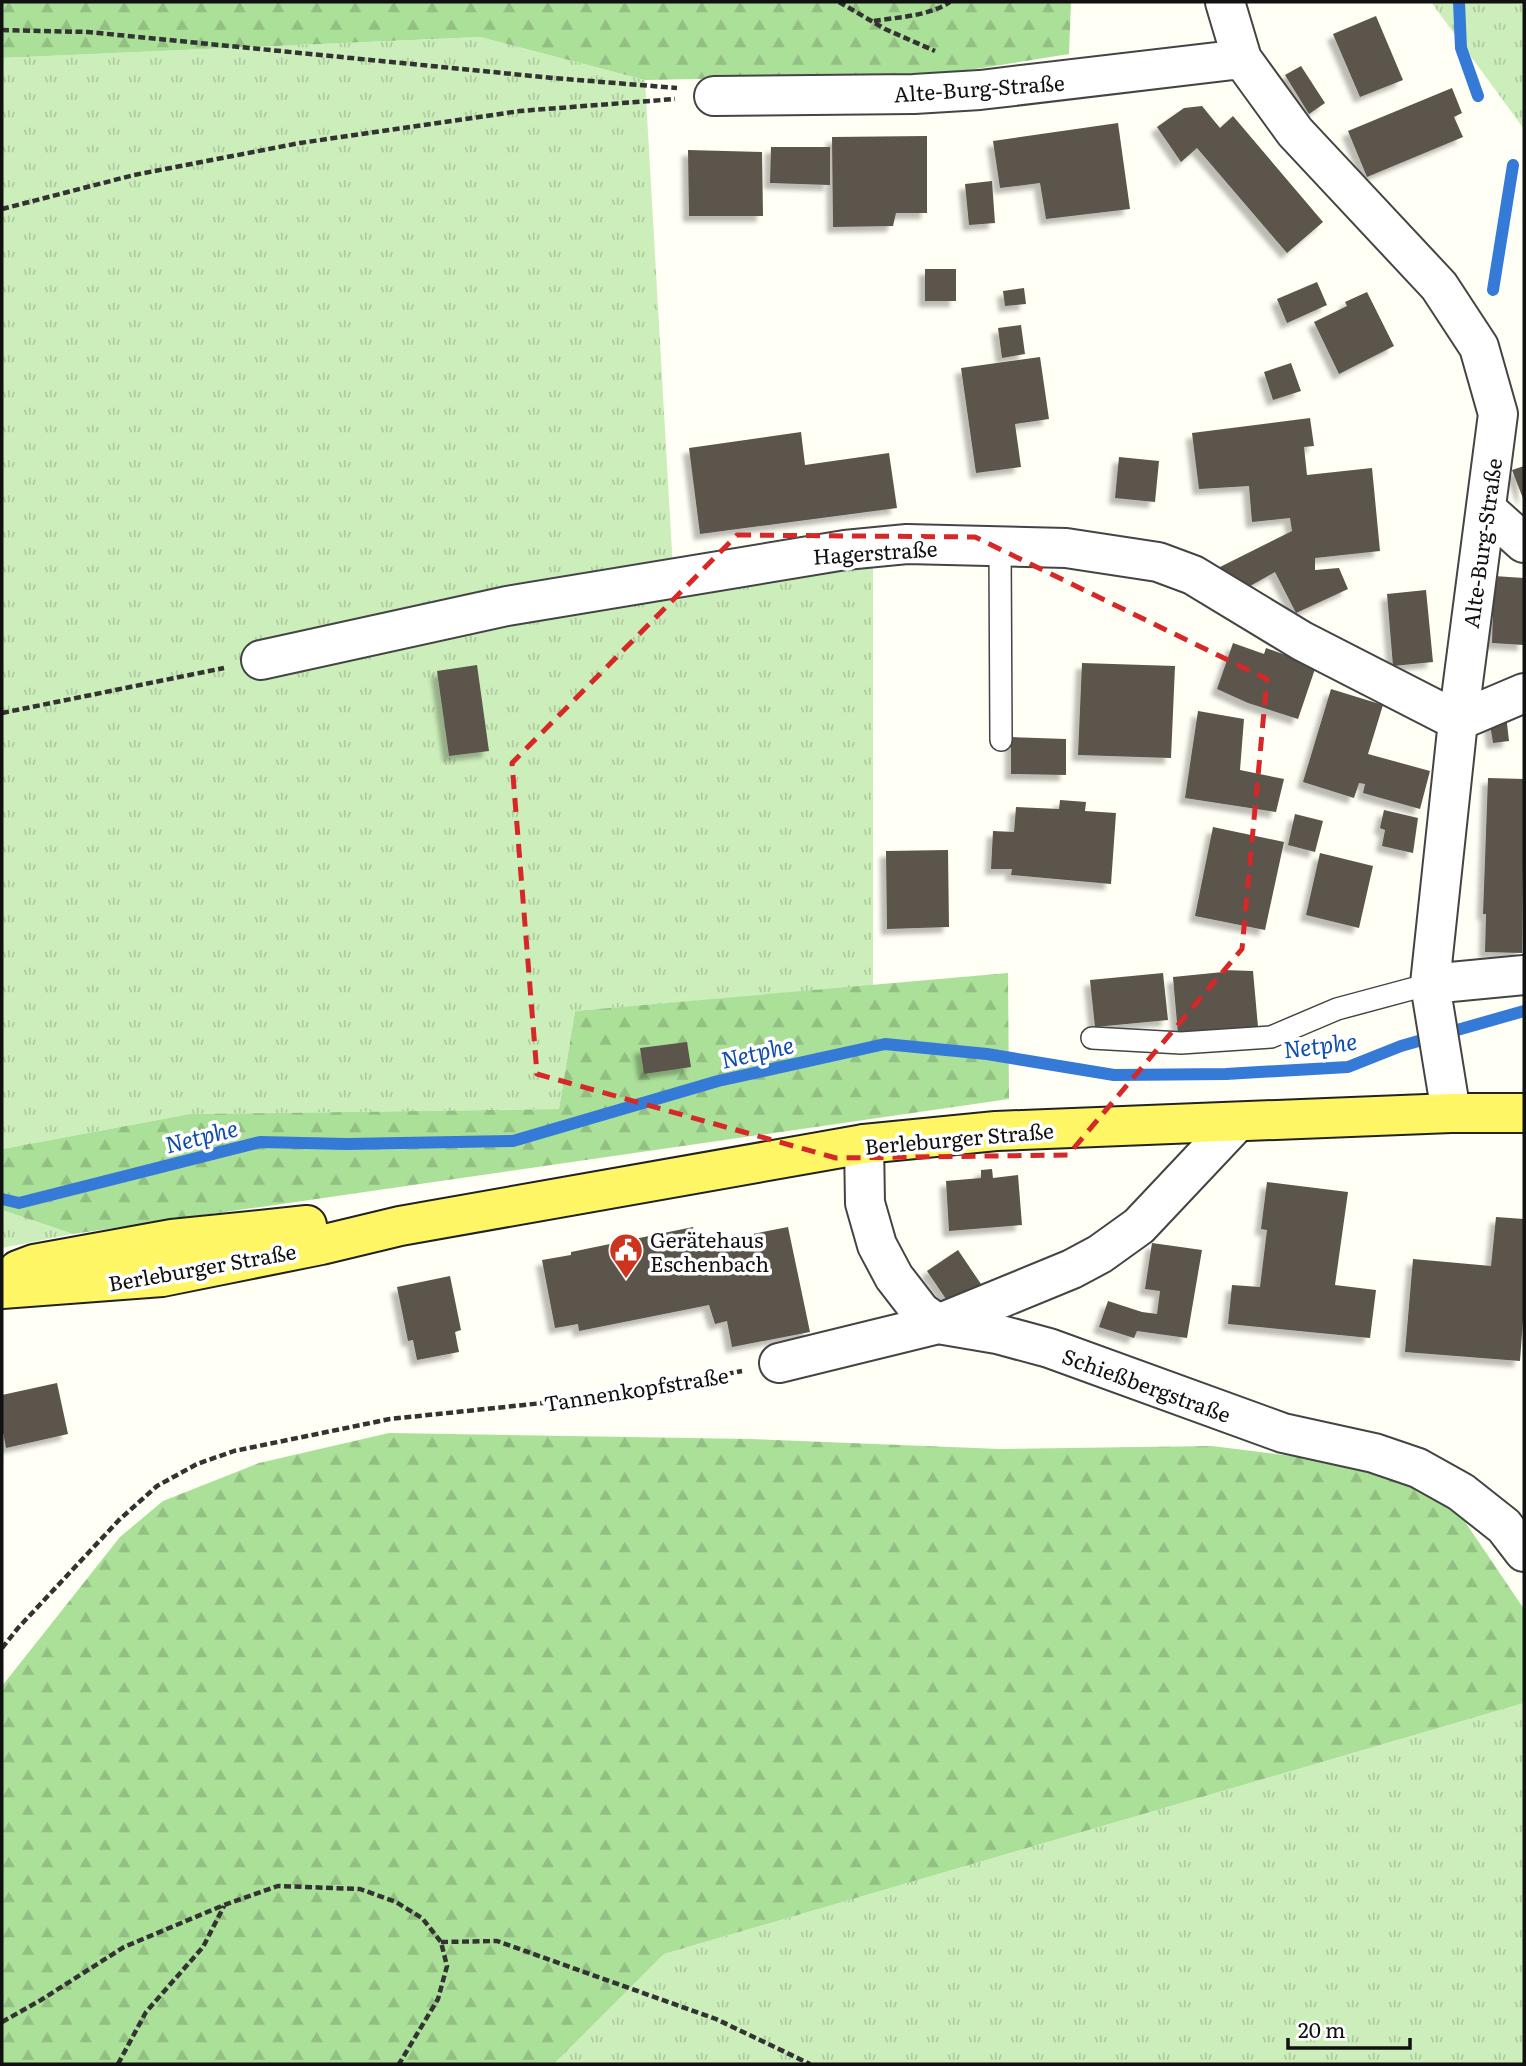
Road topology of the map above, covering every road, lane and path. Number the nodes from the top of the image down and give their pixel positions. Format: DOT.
graph roads {
  1 [pos="839,2"];
  2 [pos="950,2"];
  3 [pos="1225,2"];
  4 [pos="873,21"];
  5 [pos="2,30"];
  6 [pos="945,55"];
  7 [pos="1242,59"];
  8 [pos="714,96"];
  9 [pos="2,209"];
  10 [pos="1511,414"];
  11 [pos="1486,509"];
  12 [pos="1524,543"];
  13 [pos="1000,547"];
  14 [pos="261,660"];
  15 [pos="1524,693"];
  16 [pos="2,713"];
  17 [pos="1458,720"];
  18 [pos="1001,740"];
  19 [pos="1524,975"];
  20 [pos="1433,999"];
  21 [pos="1092,1038"];
  22 [pos="1451,1113"];
  23 [pos="1524,1113"];
  24 [pos="1237,1122"];
  25 [pos="864,1144"];
  26 [pos="400,1226"];
  27 [pos="2,1276"];
  28 [pos="2,1289"];
  29 [pos="938,1324"];
  30 [pos="779,1363"];
  31 [pos="1524,1552"];
  32 [pos="2,1648"];
  33 [pos="224,1905"];
  34 [pos="441,1942"];
  35 [pos="2,2022"];
  36 [pos="118,2064"];
  37 [pos="399,2064"];
  38 [pos="810,2064"];
  1 -- 4 [label="path"];
  2 -- 4 [label="path"];
  3 -- 7 [label="street, Alte-Burg-Straße"];
  4 -- 6 [label="path"];
  5 -- 8 [label="path"];
  7 -- 8 [label="street, Alte-Burg-Straße"];
  7 -- 10 [label="street, Alte-Burg-Straße"];
  8 -- 9 [label="path"];
  10 -- 11 [label="street, Alte-Burg-Straße"];
  11 -- 12 [label="street"];
  11 -- 17 [label="street, Alte-Burg-Straße"];
  13 -- 14 [label="street, Hagerstraße"];
  13 -- 17 [label="street, Hagerstraße"];
  13 -- 18 [label="lane"];
  14 -- 16 [label="path"];
  15 -- 17 [label="street"];
  17 -- 20 [label="street, Alte-Burg-Straße"];
  19 -- 20 [label="street"];
  20 -- 21 [label="lane"];
  20 -- 22 [label="street, Alte-Burg-Straße"];
  22 -- 23 [label="main road, Berleburger Straße"];
  22 -- 24 [label="main road, Berleburger Straße"];
  24 -- 25 [label="main road, Berleburger Straße"];
  24 -- 29 [label="street"];
  25 -- 26 [label="main road, Berleburger Straße"];
  25 -- 29 [label="street"];
  26 -- 27 [label="main road, Berleburger Straße"];
  26 -- 28 [label="main road, Berleburger Straße"];
  29 -- 30 [label="street"];
  29 -- 31 [label="street, Schießbergstraße"];
  30 -- 32 [label="path, Tannenkopfstraße"];
  33 -- 34 [label="path"];
  33 -- 35 [label="path"];
  33 -- 36 [label="path"];
  34 -- 37 [label="path"];
  34 -- 38 [label="path"];
}
